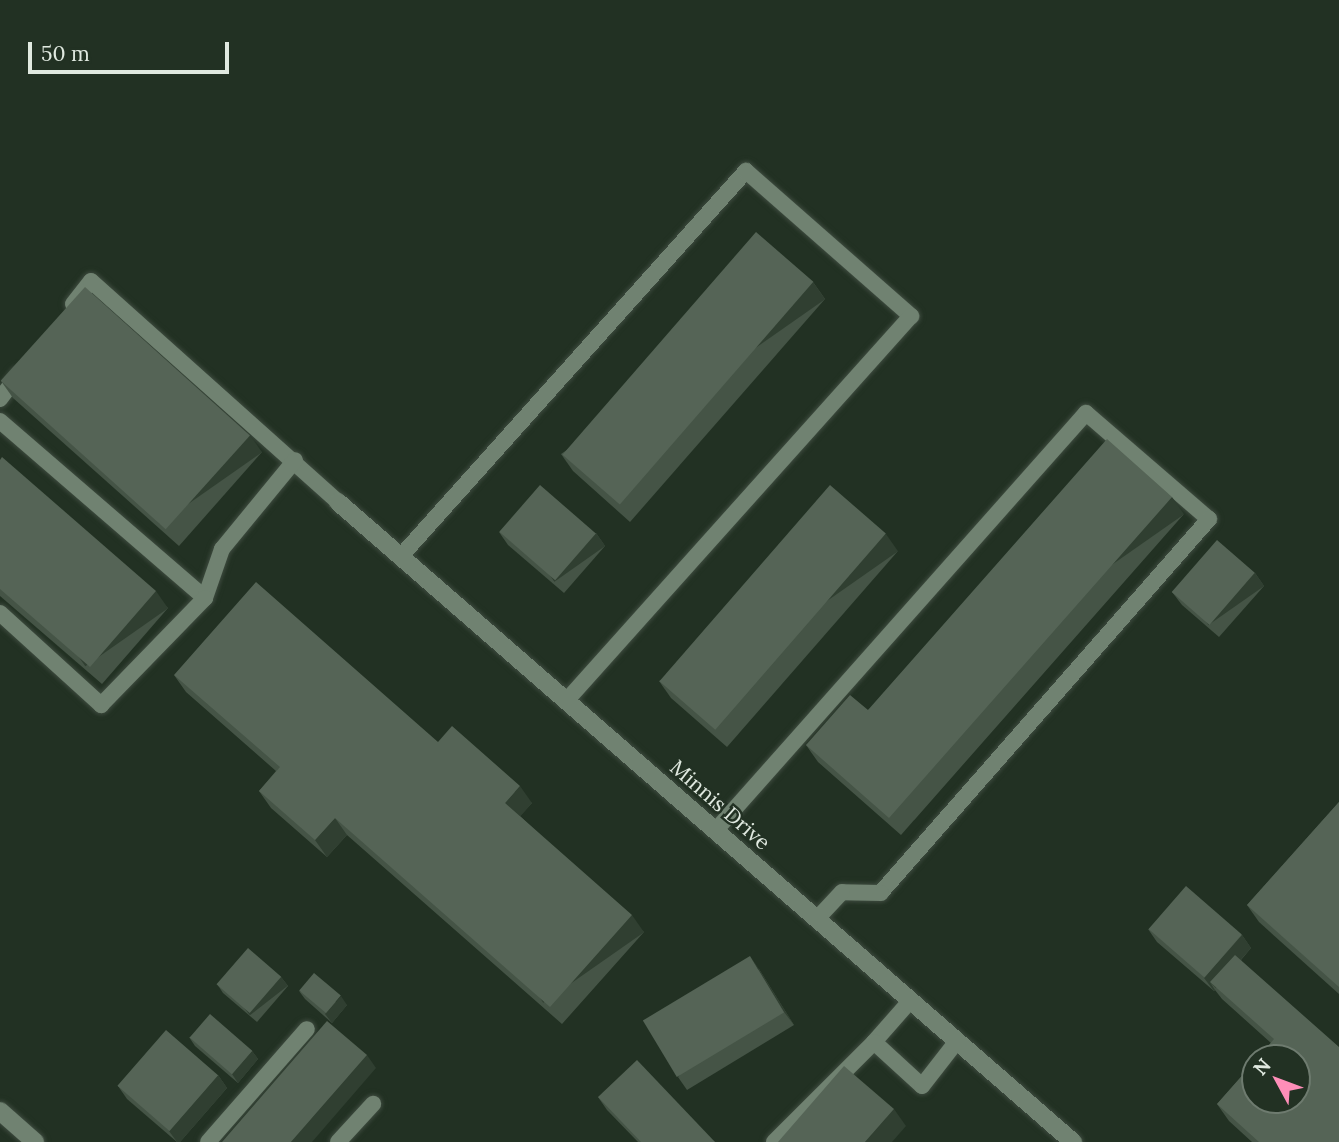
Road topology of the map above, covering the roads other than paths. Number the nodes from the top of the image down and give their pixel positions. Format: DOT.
graph roads {
  1 [pos="66,313"];
  2 [pos="33,356"];
  3 [pos="0,399"];
  4 [pos="0,421"];
  5 [pos="295,460"];
  6 [pos="338,502"];
  7 [pos="401,556"];
  8 [pos="205,598"];
  9 [pos="0,613"];
  10 [pos="566,701"];
  11 [pos="715,831"];
  12 [pos="817,919"];
  13 [pos="910,1001"];
  14 [pos="307,1029"];
  15 [pos="957,1041"];
  16 [pos="874,1042"];
  17 [pos="373,1104"];
  18 [pos="0,1111"];
  19 [pos="35,1142"];
  20 [pos="208,1142"];
  21 [pos="338,1142"];
  22 [pos="774,1142"];
  23 [pos="1073,1142"];
  1 -- 5 [label="lane"];
  2 -- 3 [label="lane"];
  4 -- 8 [label="lane"];
  5 -- 6 [label="lane"];
  5 -- 8 [label="lane"];
  6 -- 7 [label="street, Minnis Drive"];
  7 -- 10 [label="street, Minnis Drive"];
  7 -- 10 [label="lane"];
  8 -- 9 [label="lane"];
  10 -- 11 [label="street, Minnis Drive"];
  11 -- 12 [label="street, Minnis Drive"];
  11 -- 12 [label="lane"];
  12 -- 13 [label="street, Minnis Drive"];
  13 -- 15 [label="street, Minnis Drive"];
  13 -- 16 [label="lane"];
  14 -- 20 [label="lane"];
  15 -- 16 [label="lane"];
  15 -- 23 [label="street, Minnis Drive"];
  16 -- 22 [label="lane"];
  17 -- 21 [label="lane"];
  18 -- 19 [label="street"];
}
